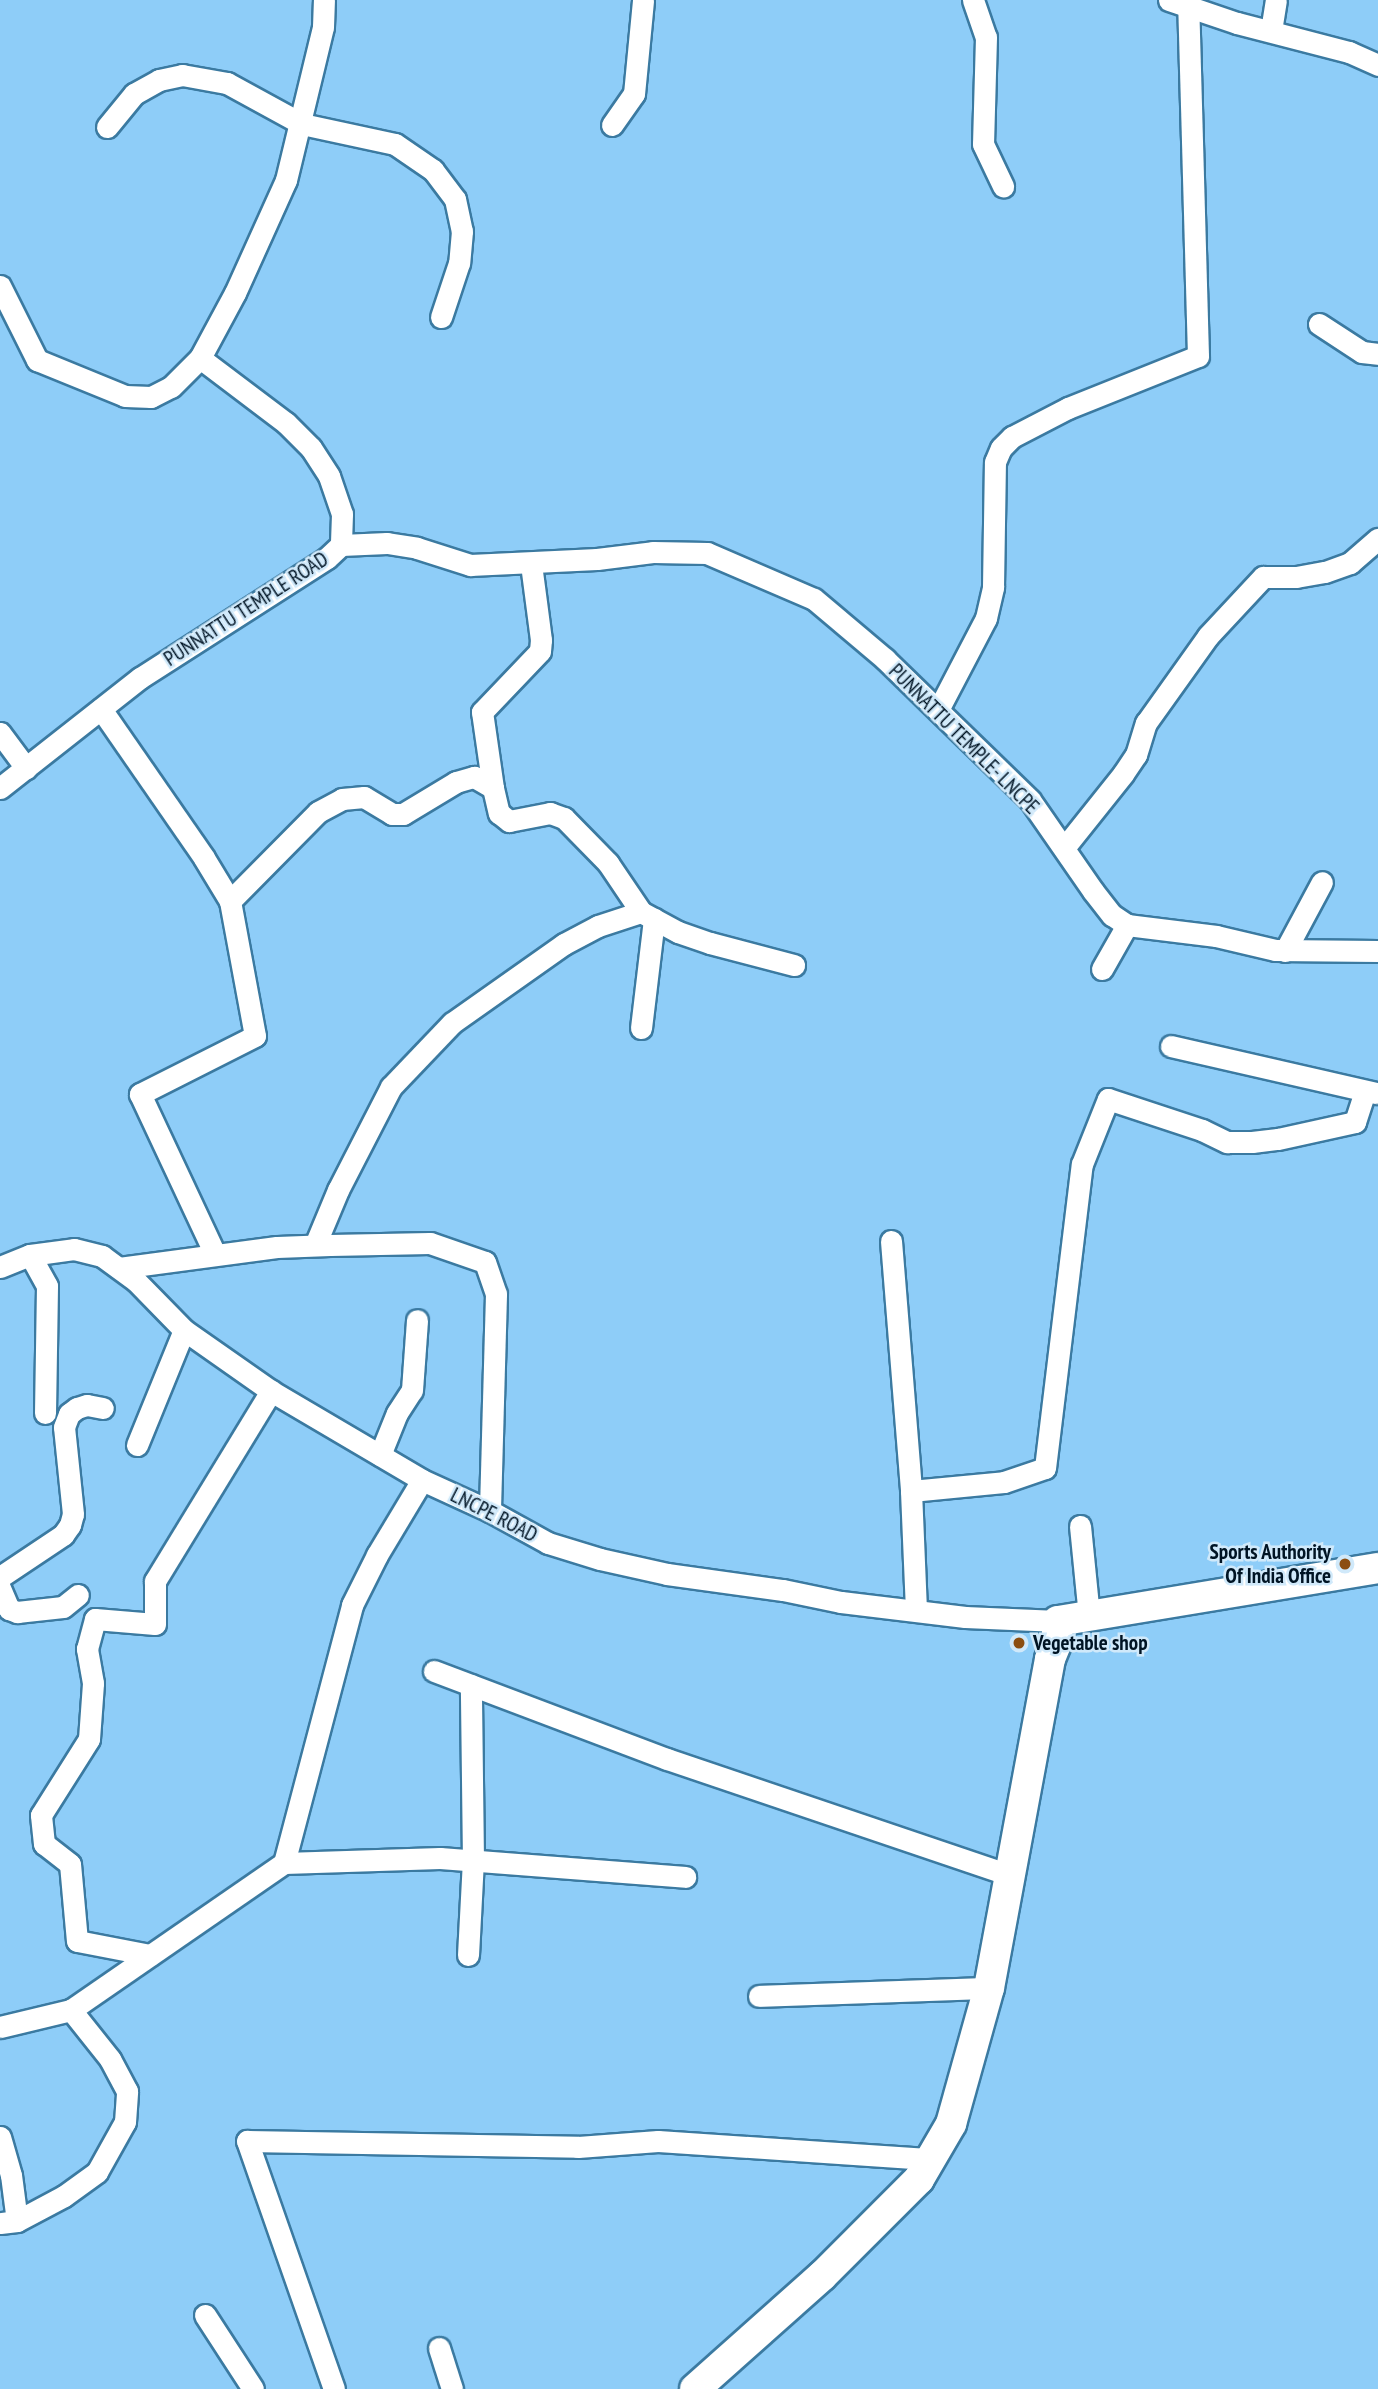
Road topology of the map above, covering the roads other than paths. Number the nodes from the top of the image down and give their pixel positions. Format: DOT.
graph roads {
  1 [pos="324,0"];
  2 [pos="643,0"];
  3 [pos="973,0"];
  4 [pos="1276,0"];
  5 [pos="1178,2"];
  6 [pos="1270,31"];
  7 [pos="1378,65"];
  8 [pos="302,124"];
  9 [pos="612,125"];
  10 [pos="107,127"];
  11 [pos="1003,186"];
  12 [pos="0,286"];
  13 [pos="441,317"];
  14 [pos="1319,324"];
  15 [pos="1378,354"];
  16 [pos="200,358"];
  17 [pos="1378,539"];
  18 [pos="341,545"];
  19 [pos="653,552"];
  20 [pos="531,564"];
  21 [pos="101,709"];
  22 [pos="938,710"];
  23 [pos="0,733"];
  24 [pos="26,768"];
  25 [pos="0,788"];
  26 [pos="493,788"];
  27 [pos="1064,848"];
  28 [pos="1322,882"];
  29 [pos="230,901"];
  30 [pos="647,915"];
  31 [pos="1127,925"];
  32 [pos="1285,951"];
  33 [pos="1378,951"];
  34 [pos="794,965"];
  35 [pos="1102,969"];
  36 [pos="640,1028"];
  37 [pos="1171,1046"];
  38 [pos="1372,1093"];
  39 [pos="891,1241"];
  40 [pos="316,1245"];
  41 [pos="215,1254"];
  42 [pos="30,1255"];
  43 [pos="0,1267"];
  44 [pos="119,1268"];
  45 [pos="417,1320"];
  46 [pos="184,1330"];
  47 [pos="271,1391"];
  48 [pos="103,1408"];
  49 [pos="45,1413"];
  50 [pos="137,1445"];
  51 [pos="380,1455"];
  52 [pos="422,1480"];
  53 [pos="911,1491"];
  54 [pos="490,1511"];
  55 [pos="1080,1526"];
  56 [pos="1378,1568"];
  57 [pos="0,1577"];
  58 [pos="0,1588"];
  59 [pos="78,1595"];
  60 [pos="916,1610"];
  61 [pos="1089,1616"];
  62 [pos="1058,1621"];
  63 [pos="434,1671"];
  64 [pos="471,1685"];
  65 [pos="473,1861"];
  66 [pos="284,1864"];
  67 [pos="1009,1875"];
  68 [pos="685,1877"];
  69 [pos="149,1955"];
  70 [pos="468,1955"];
  71 [pos="989,1988"];
  72 [pos="759,1996"];
  73 [pos="71,2010"];
  74 [pos="0,2027"];
  75 [pos="0,2137"];
  76 [pos="931,2159"];
  77 [pos="8,2222"];
  78 [pos="205,2315"];
  79 [pos="439,2348"];
  80 [pos="253,2389"];
  81 [pos="334,2389"];
  82 [pos="452,2389"];
  83 [pos="695,2389"];
  1 -- 8 [label="street"];
  2 -- 9 [label="street"];
  3 -- 11 [label="street"];
  4 -- 6 [label="street"];
  5 -- 6 [label="street"];
  5 -- 22 [label="street"];
  6 -- 7 [label="street"];
  8 -- 10 [label="street"];
  8 -- 13 [label="street"];
  8 -- 16 [label="street"];
  12 -- 16 [label="street"];
  14 -- 15 [label="street"];
  16 -- 18 [label="street"];
  17 -- 27 [label="street"];
  18 -- 20 [label="street, PUNNATTU TEMPLE ROAD"];
  18 -- 21 [label="street, PUNNATTU TEMPLE ROAD"];
  19 -- 20 [label="street, PUNNATTU TEMPLE ROAD"];
  19 -- 22 [label="street, PUNNATTU TEMPLE- LNCPE"];
  20 -- 26 [label="street"];
  21 -- 24 [label="street, PUNNATTU TEMPLE ROAD"];
  21 -- 29 [label="street"];
  22 -- 27 [label="street, PUNNATTU TEMPLE- LNCPE"];
  23 -- 24 [label="street"];
  24 -- 25 [label="street, PUNNATTU TEMPLE ROAD"];
  26 -- 29 [label="street"];
  26 -- 30 [label="street"];
  27 -- 31 [label="street, PUNNATTU TEMPLE- LNCPE"];
  28 -- 32 [label="street"];
  29 -- 41 [label="street"];
  30 -- 34 [label="street"];
  30 -- 36 [label="street"];
  30 -- 40 [label="street"];
  31 -- 32 [label="street"];
  31 -- 35 [label="street"];
  32 -- 33 [label="street"];
  37 -- 38 [label="street"];
  38 -- 53 [label="street"];
  39 -- 53 [label="street"];
  40 -- 41 [label="street"];
  40 -- 54 [label="street"];
  41 -- 44 [label="street"];
  42 -- 43 [label="street, LNCPE ROAD"];
  42 -- 44 [label="street, LNCPE ROAD"];
  42 -- 49 [label="street"];
  44 -- 46 [label="street, LNCPE ROAD"];
  45 -- 51 [label="street"];
  46 -- 47 [label="street, LNCPE ROAD"];
  46 -- 50 [label="street"];
  47 -- 51 [label="street, LNCPE ROAD"];
  47 -- 69 [label="street"];
  48 -- 57 [label="street"];
  51 -- 52 [label="street, LNCPE ROAD"];
  52 -- 54 [label="street, LNCPE ROAD"];
  52 -- 66 [label="street"];
  53 -- 60 [label="street"];
  54 -- 60 [label="street, LNCPE ROAD"];
  55 -- 61 [label="street"];
  56 -- 61 [label="street"];
  58 -- 59 [label="street"];
  60 -- 62 [label="street, LNCPE ROAD"];
  61 -- 62 [label="street"];
  62 -- 67 [label="street"];
  63 -- 64 [label="street"];
  64 -- 65 [label="street"];
  64 -- 67 [label="street"];
  65 -- 66 [label="street"];
  65 -- 68 [label="street"];
  65 -- 70 [label="street"];
  66 -- 69 [label="street"];
  67 -- 71 [label="street"];
  69 -- 73 [label="street"];
  71 -- 72 [label="street"];
  71 -- 76 [label="street"];
  73 -- 74 [label="street"];
  73 -- 77 [label="street"];
  75 -- 77 [label="street"];
  76 -- 81 [label="street"];
  76 -- 83 [label="street"];
  78 -- 80 [label="street"];
  79 -- 82 [label="street"];
}
